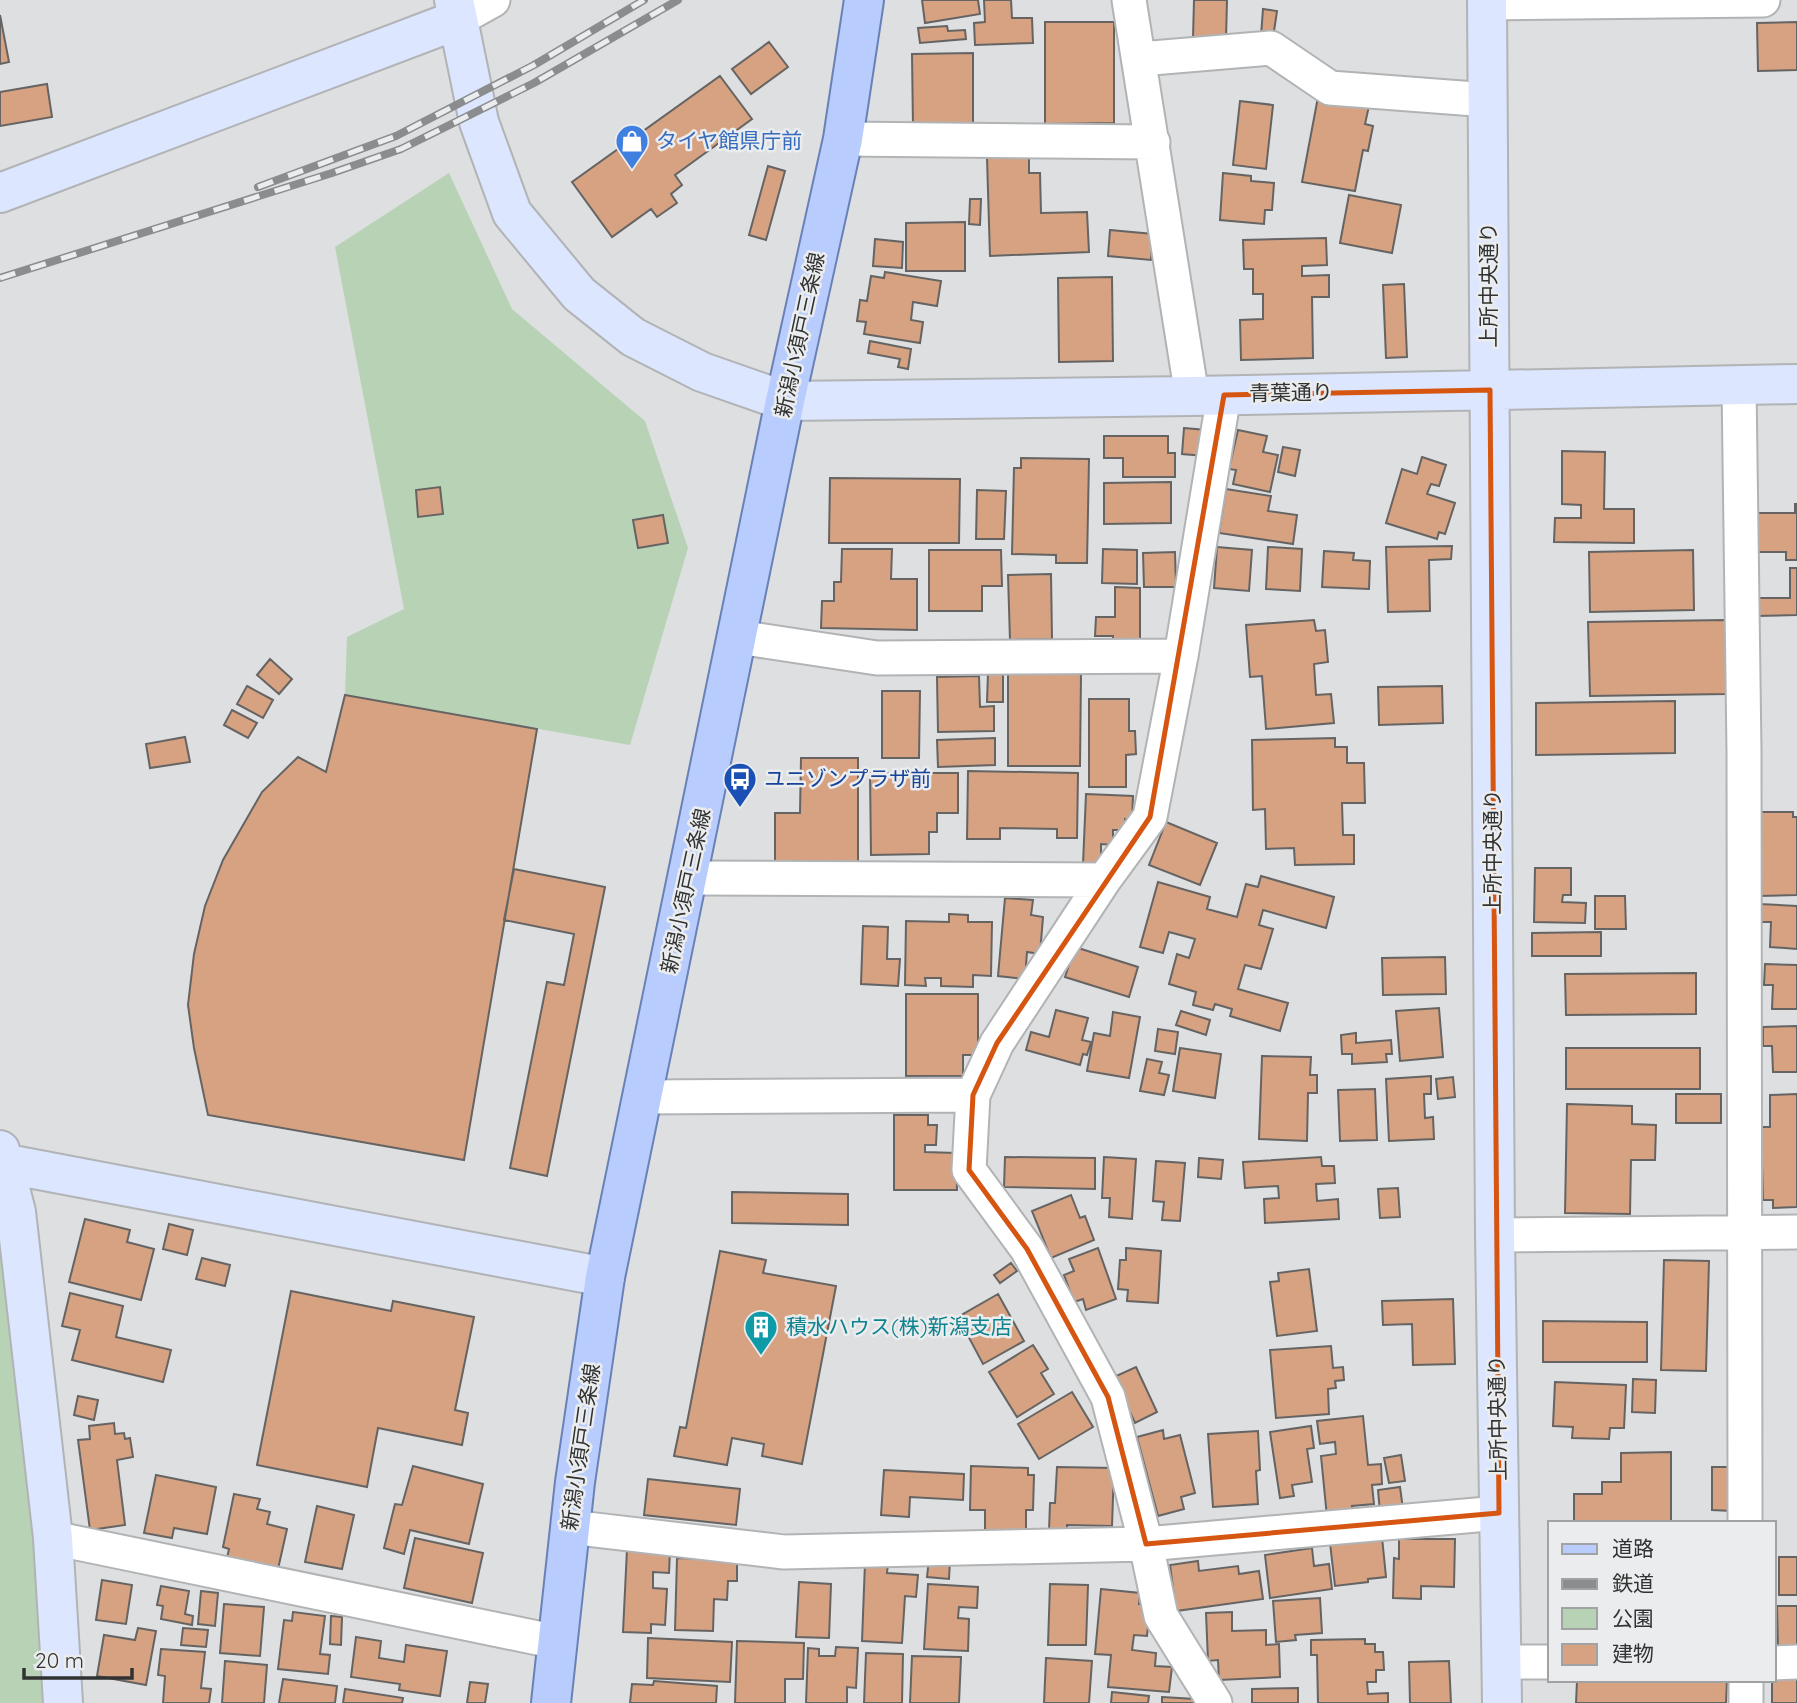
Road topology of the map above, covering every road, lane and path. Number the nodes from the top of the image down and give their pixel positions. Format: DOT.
graph roads {
  1 [pos="493,0"];
  2 [pos="864,0"];
  3 [pos="1129,0"];
  4 [pos="1763,0"];
  5 [pos="1487,2"];
  6 [pos="456,10"];
  7 [pos="1140,59"];
  8 [pos="1488,100"];
  9 [pos="843,139"];
  10 [pos="1153,142"];
  11 [pos="0,193"];
  12 [pos="1797,384"];
  13 [pos="1740,385"];
  14 [pos="1490,390"];
  15 [pos="1208,395"];
  16 [pos="785,401"];
  17 [pos="738,637"];
  18 [pos="1181,656"];
  19 [pos="689,877"];
  20 [pos="1104,880"];
  21 [pos="973,1095"];
  22 [pos="642,1097"];
  23 [pos="1,1156"];
  24 [pos="1744,1231"];
  25 [pos="1797,1232"];
  26 [pos="1495,1235"];
  27 [pos="606,1277"];
  28 [pos="1499,1513"];
  29 [pos="1745,1521"];
  30 [pos="570,1527"];
  31 [pos="53,1538"];
  32 [pos="1146,1544"];
  33 [pos="557,1642"];
  34 [pos="1502,1662"];
  35 [pos="1548,1662"];
  36 [pos="1797,1662"];
  37 [pos="1776,1663"];
  38 [pos="1746,1682"];
  39 [pos="69,1702"];
  40 [pos="551,1703"];
  41 [pos="1215,1703"];
  42 [pos="1502,1703"];
  43 [pos="1746,1703"];
  1 -- 6 [label="street"];
  2 -- 9 [label="main road, 新潟小須戸三条線"];
  3 -- 7 [label="street"];
  4 -- 5 [label="street"];
  5 -- 8 [label="street, 上所中央通り"];
  6 -- 11 [label="street"];
  6 -- 16 [label="street, 青葉通り"];
  7 -- 8 [label="street"];
  7 -- 10 [label="street"];
  8 -- 14 [label="street, 上所中央通り"];
  9 -- 10 [label="street"];
  9 -- 16 [label="main road, 新潟小須戸三条線"];
  10 -- 15 [label="street"];
  12 -- 13 [label="street, 青葉通り"];
  13 -- 14 [label="street, 青葉通り"];
  13 -- 24 [label="street"];
  14 -- 15 [label="street, 青葉通り"];
  14 -- 26 [label="street, 上所中央通り"];
  15 -- 16 [label="street, 青葉通り"];
  15 -- 18 [label="street"];
  16 -- 17 [label="main road, 新潟小須戸三条線"];
  17 -- 18 [label="street"];
  17 -- 19 [label="main road, 新潟小須戸三条線"];
  18 -- 20 [label="street"];
  19 -- 20 [label="street"];
  19 -- 22 [label="main road, 新潟小須戸三条線"];
  20 -- 21 [label="street"];
  21 -- 22 [label="street"];
  21 -- 32 [label="street"];
  22 -- 27 [label="main road, 新潟小須戸三条線"];
  23 -- 27 [label="street"];
  23 -- 31 [label="street"];
  24 -- 25 [label="street"];
  24 -- 26 [label="street"];
  24 -- 29 [label="street"];
  26 -- 28 [label="street, 上所中央通り"];
  27 -- 30 [label="main road, 新潟小須戸三条線"];
  28 -- 32 [label="street"];
  28 -- 34 [label="street, 上所中央通り"];
  30 -- 32 [label="street"];
  30 -- 33 [label="main road, 新潟小須戸三条線"];
  31 -- 33 [label="street"];
  31 -- 39 [label="street"];
  32 -- 41 [label="street"];
  33 -- 40 [label="main road, 新潟小須戸三条線"];
  34 -- 35 [label="street"];
  34 -- 42 [label="street, 上所中央通り"];
  36 -- 37 [label="street"];
  38 -- 43 [label="street"];
}
